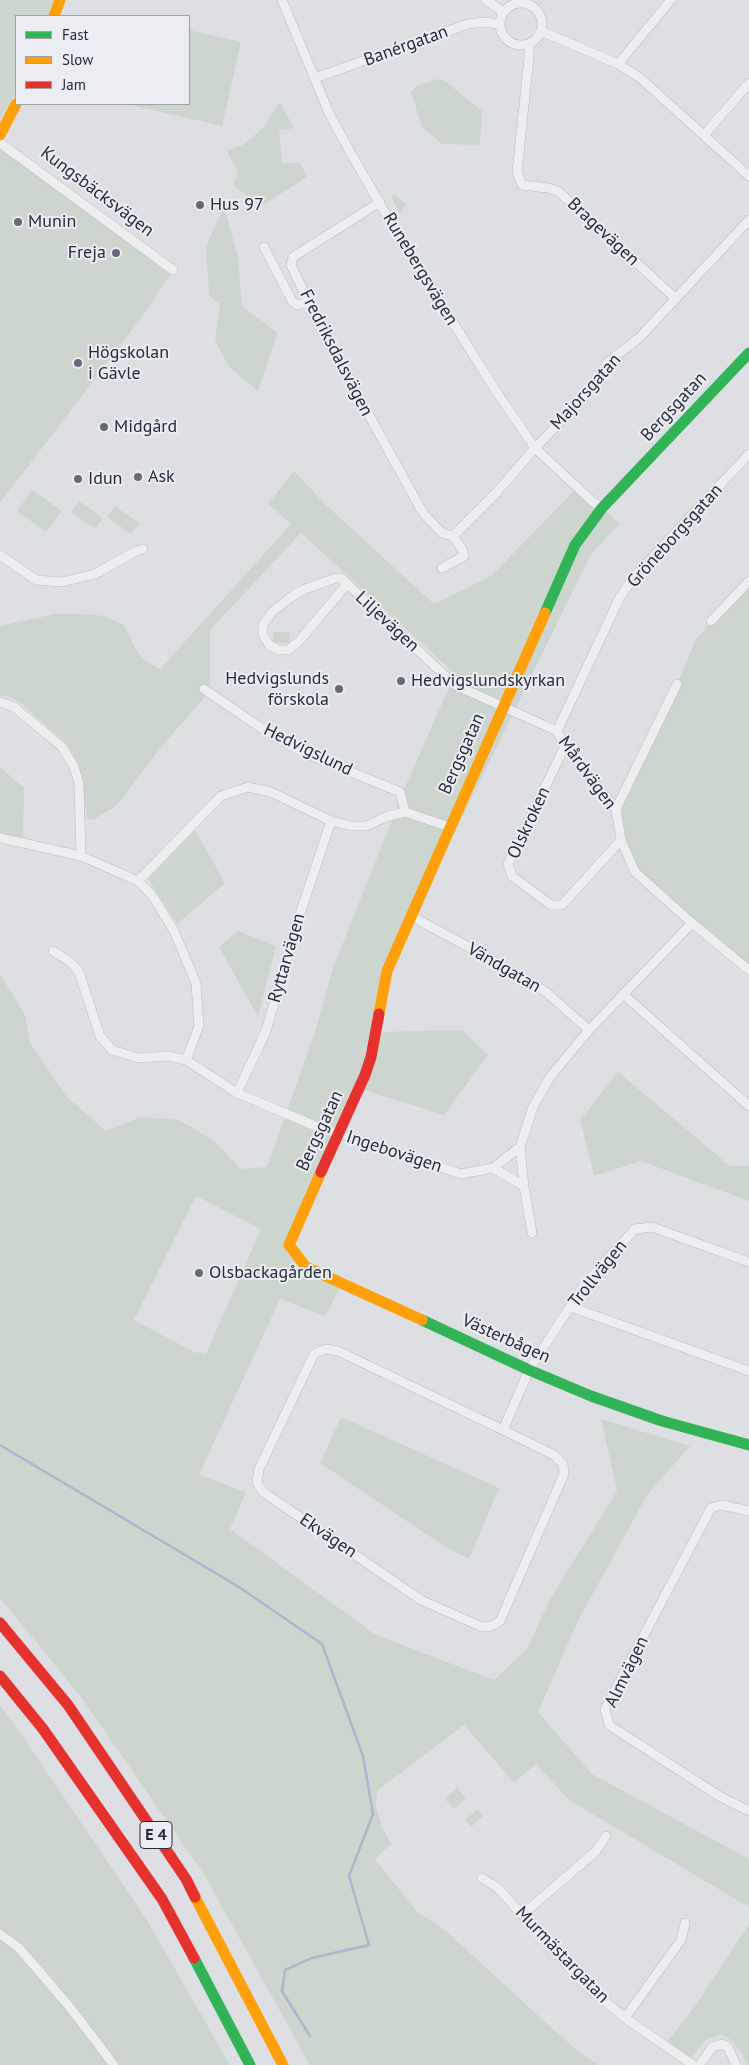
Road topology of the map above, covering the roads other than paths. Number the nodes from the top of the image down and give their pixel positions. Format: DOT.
graph roads {
  1 [pos="60,0"];
  2 [pos="486,0"];
  3 [pos="671,0"];
  4 [pos="281,1"];
  5 [pos="533,3"];
  6 [pos="503,12"];
  7 [pos="54,15"];
  8 [pos="500,24"];
  9 [pos="541,31"];
  10 [pos="528,44"];
  11 [pos="618,64"];
  12 [pos="314,78"];
  13 [pos="749,83"];
  14 [pos="15,105"];
  15 [pos="705,134"];
  16 [pos="0,135"];
  17 [pos="0,143"];
  18 [pos="749,176"];
  19 [pos="380,202"];
  20 [pos="749,220"];
  21 [pos="264,247"];
  22 [pos="172,270"];
  23 [pos="675,298"];
  24 [pos="310,302"];
  25 [pos="749,353"];
  26 [pos="535,448"];
  27 [pos="749,454"];
  28 [pos="602,508"];
  29 [pos="453,536"];
  30 [pos="143,549"];
  31 [pos="0,555"];
  32 [pos="442,568"];
  33 [pos="749,580"];
  34 [pos="347,584"];
  35 [pos="711,621"];
  36 [pos="677,684"];
  37 [pos="204,689"];
  38 [pos="0,702"];
  39 [pos="502,708"];
  40 [pos="557,731"];
  41 [pos="565,746"];
  42 [pos="616,809"];
  43 [pos="405,812"];
  44 [pos="331,821"];
  45 [pos="450,826"];
  46 [pos="0,838"];
  47 [pos="621,840"];
  48 [pos="81,856"];
  49 [pos="138,881"];
  50 [pos="411,916"];
  51 [pos="692,923"];
  52 [pos="53,951"];
  53 [pos="749,970"];
  54 [pos="623,994"];
  55 [pos="589,1030"];
  56 [pos="186,1060"];
  57 [pos="237,1093"];
  58 [pos="749,1106"];
  59 [pos="339,1134"];
  60 [pos="520,1147"];
  61 [pos="493,1168"];
  62 [pos="524,1186"];
  63 [pos="298,1221"];
  64 [pos="532,1233"];
  65 [pos="749,1262"];
  66 [pos="571,1307"];
  67 [pos="530,1370"];
  68 [pos="749,1371"];
  69 [pos="503,1430"];
  70 [pos="749,1445"];
  71 [pos="749,1510"];
  72 [pos="0,1623"];
  73 [pos="0,1676"];
  74 [pos="749,1811"];
  75 [pos="606,1836"];
  76 [pos="482,1878"];
  77 [pos="522,1915"];
  78 [pos="685,1923"];
  79 [pos="0,1934"];
  80 [pos="625,2018"];
  81 [pos="114,2065"];
  82 [pos="250,2065"];
  83 [pos="283,2065"];
  84 [pos="693,2065"];
  85 [pos="700,2065"];
  86 [pos="736,2065"];
  1 -- 7 [label="main road"];
  2 -- 6 [label="street"];
  3 -- 11 [label="street"];
  4 -- 12 [label="street, Runebergsvägen"];
  5 -- 6 [label="street"];
  5 -- 9 [label="street"];
  6 -- 8 [label="street"];
  8 -- 10 [label="street"];
  8 -- 12 [label="street, Banérgatan"];
  9 -- 10 [label="street"];
  9 -- 11 [label="street"];
  10 -- 23 [label="street, Bragevägen"];
  11 -- 15 [label="street"];
  12 -- 19 [label="street, Runebergsvägen"];
  13 -- 15 [label="street"];
  14 -- 16 [label="main road"];
  15 -- 18 [label="street"];
  17 -- 22 [label="street, Kungsbäcksvägen"];
  19 -- 24 [label="street, Fredriksdalsvägen"];
  19 -- 26 [label="street, Runebergsvägen"];
  20 -- 23 [label="street, Majorsgatan"];
  21 -- 24 [label="street"];
  23 -- 26 [label="street, Majorsgatan"];
  24 -- 29 [label="street, Fredriksdalsvägen"];
  25 -- 28 [label="main road, Bergsgatan"];
  26 -- 28 [label="street, Runebergsvägen"];
  26 -- 29 [label="street, Majorsgatan"];
  27 -- 40 [label="street, Gröneborgsgatan"];
  28 -- 39 [label="main road, Bergsgatan"];
  29 -- 32 [label="street"];
  30 -- 31 [label="street"];
  33 -- 35 [label="street"];
  34 -- 34 [label="street, Liljevägen"];
  34 -- 39 [label="street, Liljevägen"];
  36 -- 42 [label="street"];
  37 -- 43 [label="street, Hedvigslund"];
  38 -- 48 [label="street"];
  39 -- 40 [label="street, Mårdvägen"];
  39 -- 45 [label="main road, Bergsgatan"];
  40 -- 41 [label="street, Mårdvägen"];
  41 -- 42 [label="street, Mårdvägen"];
  41 -- 47 [label="street, Olskroken"];
  42 -- 47 [label="street, Mårdvägen"];
  43 -- 44 [label="street"];
  43 -- 45 [label="street"];
  44 -- 49 [label="street"];
  44 -- 57 [label="street, Ryttarvägen"];
  45 -- 50 [label="main road, Bergsgatan"];
  46 -- 48 [label="street"];
  47 -- 51 [label="street, Mårdvägen"];
  48 -- 49 [label="street"];
  49 -- 56 [label="street"];
  50 -- 55 [label="street, Vändgatan"];
  50 -- 59 [label="main road, Bergsgatan"];
  51 -- 53 [label="street, Mårdvägen"];
  51 -- 54 [label="street"];
  52 -- 56 [label="street, Ingebovägen"];
  54 -- 55 [label="street"];
  54 -- 58 [label="street"];
  55 -- 60 [label="street"];
  56 -- 57 [label="street, Ingebovägen"];
  57 -- 59 [label="street, Ingebovägen"];
  59 -- 61 [label="street, Ingebovägen"];
  59 -- 63 [label="main road, Bergsgatan"];
  60 -- 61 [label="street, Ingebovägen"];
  60 -- 62 [label="street"];
  61 -- 62 [label="street"];
  62 -- 64 [label="street"];
  63 -- 67 [label="main road, Västerbågen"];
  65 -- 66 [label="street, Trollvägen"];
  66 -- 67 [label="street, Trollvägen"];
  66 -- 68 [label="street"];
  67 -- 69 [label="street"];
  67 -- 70 [label="main road, Västerbågen"];
  69 -- 69 [label="street, Ekvägen"];
  71 -- 74 [label="street, Almvägen"];
  72 -- 83 [label="main road, E 4"];
  73 -- 82 [label="main road, E 4"];
  75 -- 77 [label="street"];
  76 -- 77 [label="street, Murmästargatan"];
  77 -- 80 [label="street, Murmästargatan"];
  78 -- 80 [label="street"];
  79 -- 81 [label="street"];
  80 -- 84 [label="street, Murmästargatan"];
  85 -- 86 [label="street"];
}
